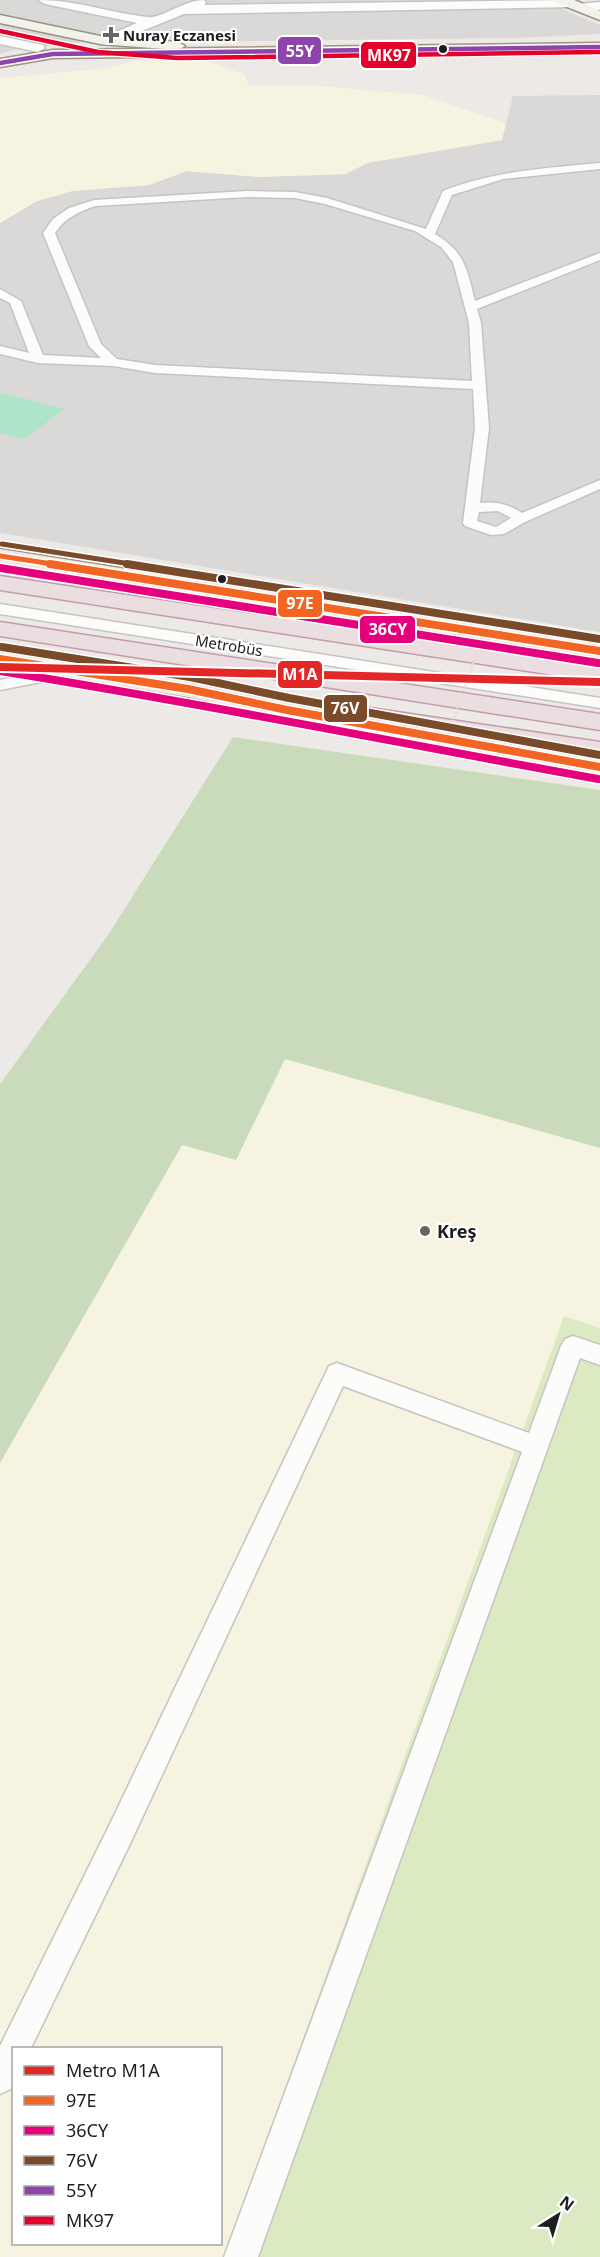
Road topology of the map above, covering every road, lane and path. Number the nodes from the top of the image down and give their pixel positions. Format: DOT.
graph roads {
  1 [pos="45,0"];
  2 [pos="206,0"];
  3 [pos="571,4"];
  4 [pos="600,6"];
  5 [pos="178,10"];
  6 [pos="600,16"];
  7 [pos="0,19"];
  8 [pos="150,22"];
  9 [pos="0,40"];
  10 [pos="600,40"];
  11 [pos="105,44"];
  12 [pos="81,46"];
  13 [pos="178,46"];
  14 [pos="600,47"];
  15 [pos="38,48"];
  16 [pos="0,56"];
  17 [pos="0,63"];
  18 [pos="0,71"];
  19 [pos="600,166"];
  20 [pos="429,235"];
  21 [pos="600,256"];
  22 [pos="0,293"];
  23 [pos="471,307"];
  24 [pos="0,351"];
  25 [pos="38,359"];
  26 [pos="113,362"];
  27 [pos="479,385"];
  28 [pos="600,484"];
  29 [pos="472,509"];
  30 [pos="520,519"];
  31 [pos="0,556"];
  32 [pos="0,565"];
  33 [pos="157,582"];
  34 [pos="0,583"];
  35 [pos="0,609"];
  36 [pos="487,622"];
  37 [pos="0,629"];
  38 [pos="600,651"];
  39 [pos="0,659"];
  40 [pos="76,671"];
  41 [pos="600,674"];
  42 [pos="0,685"];
  43 [pos="188,688"];
  44 [pos="600,703"];
  45 [pos="600,722"];
  46 [pos="600,750"];
  47 [pos="442,756"];
  48 [pos="600,767"];
  49 [pos="600,1355"];
  50 [pos="537,1447"];
  51 [pos="15,2047"];
  52 [pos="12,2054"];
  53 [pos="0,2078"];
  54 [pos="241,2257"];
  1 -- 8 [label="street"];
  2 -- 5 [label="street"];
  3 -- 4 [label="street"];
  3 -- 5 [label="street"];
  3 -- 6 [label="street"];
  5 -- 8 [label="street"];
  7 -- 11 [label="street"];
  8 -- 11 [label="street"];
  8 -- 13 [label="street"];
  9 -- 15 [label="street"];
  10 -- 13 [label="main road"];
  11 -- 12 [label="main road"];
  11 -- 13 [label="street"];
  11 -- 14 [label="main road"];
  11 -- 17 [label="main road"];
  11 -- 18 [label="main road"];
  12 -- 13 [label="main road"];
  12 -- 15 [label="main road"];
  15 -- 16 [label="main road"];
  19 -- 20 [label="lane"];
  20 -- 23 [label="lane"];
  20 -- 26 [label="lane"];
  21 -- 23 [label="lane"];
  22 -- 25 [label="lane"];
  23 -- 27 [label="lane"];
  24 -- 25 [label="lane"];
  25 -- 26 [label="lane"];
  26 -- 27 [label="lane"];
  27 -- 29 [label="lane"];
  28 -- 30 [label="lane"];
  29 -- 30 [label="lane"];
  29 -- 30 [label="lane"];
  31 -- 33 [label="main road"];
  32 -- 33 [label="highway"];
  33 -- 38 [label="main road"];
  34 -- 41 [label="highway"];
  35 -- 44 [label="lane, Metrobüs"];
  36 -- 47 [label="path, bridge"];
  37 -- 45 [label="highway"];
  39 -- 40 [label="main road"];
  40 -- 42 [label="lane"];
  40 -- 43 [label="main road"];
  43 -- 46 [label="highway"];
  43 -- 48 [label="main road"];
  49 -- 50 [label="lane"];
  50 -- 51 [label="lane"];
  50 -- 54 [label="lane"];
  52 -- 53 [label="lane"];
}
